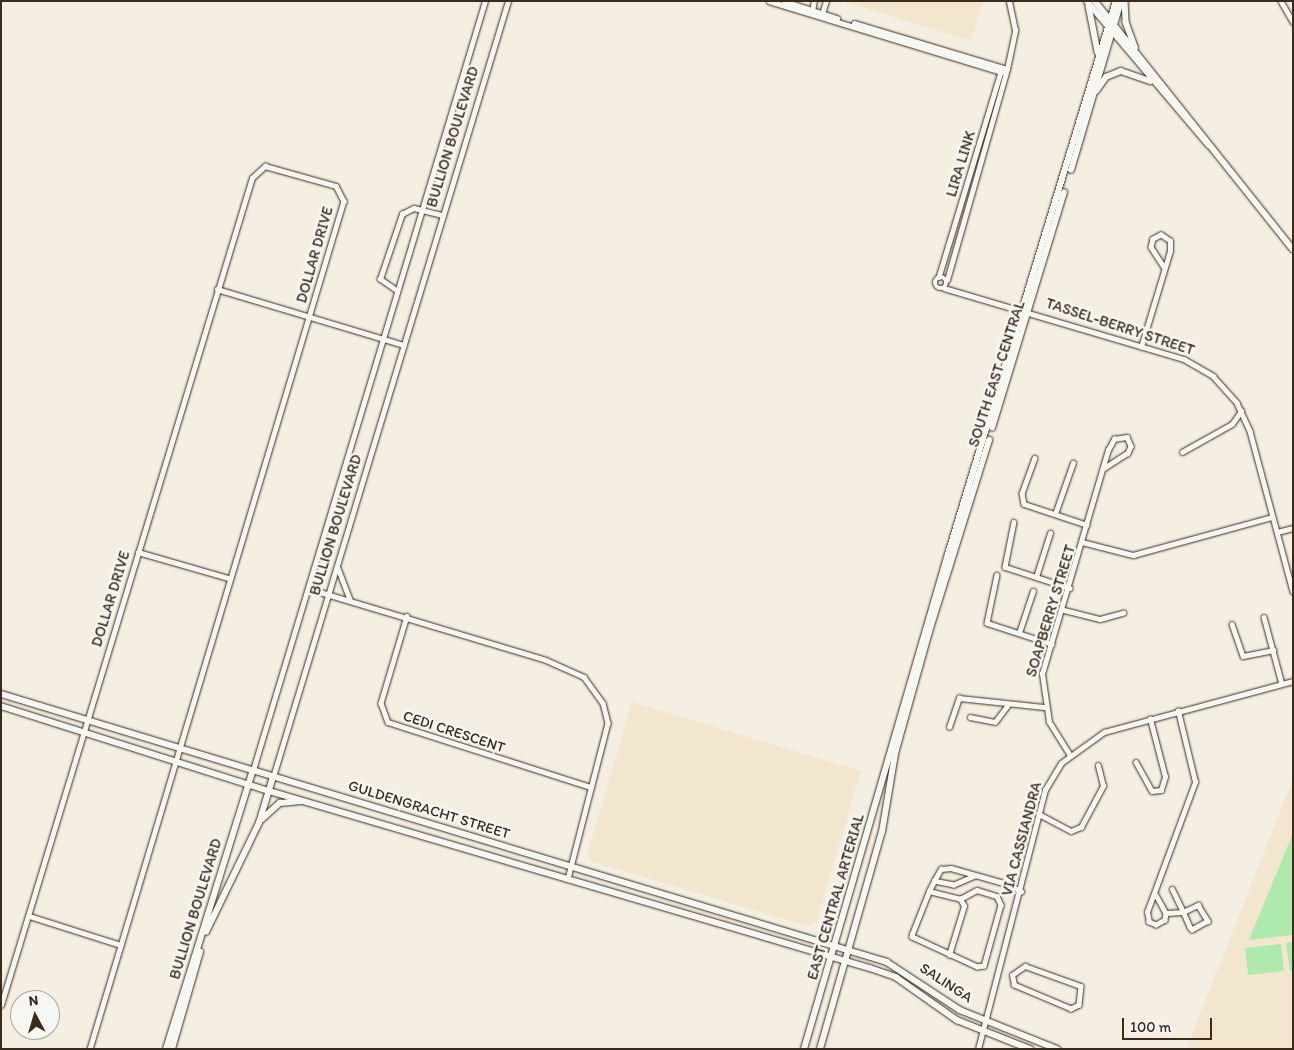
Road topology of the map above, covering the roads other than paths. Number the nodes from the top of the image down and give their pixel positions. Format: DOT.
graph roads {
  1 [pos="485,1"];
  2 [pos="508,1"];
  3 [pos="769,1"];
  4 [pos="784,1"];
  5 [pos="814,1"];
  6 [pos="826,1"];
  7 [pos="1009,1"];
  8 [pos="1087,1"];
  9 [pos="1095,1"];
  10 [pos="1116,1"];
  11 [pos="1121,1"];
  12 [pos="1126,1"];
  13 [pos="1281,1"];
  14 [pos="811,12"];
  15 [pos="821,15"];
  16 [pos="1293,22"];
  17 [pos="1112,25"];
  18 [pos="1137,51"];
  19 [pos="1098,55"];
  20 [pos="1004,70"];
  21 [pos="1156,85"];
  22 [pos="1091,100"];
  23 [pos="1224,161"];
  24 [pos="422,209"];
  25 [pos="443,215"];
  26 [pos="1293,249"];
  27 [pos="1164,267"];
  28 [pos="939,277"];
  29 [pos="947,281"];
  30 [pos="217,288"];
  31 [pos="944,288"];
  32 [pos="397,292"];
  33 [pos="962,292"];
  34 [pos="1023,310"];
  35 [pos="1030,312"];
  36 [pos="310,317"];
  37 [pos="383,338"];
  38 [pos="404,345"];
  39 [pos="1141,347"];
  40 [pos="1241,411"];
  41 [pos="1182,452"];
  42 [pos="1035,458"];
  43 [pos="1073,463"];
  44 [pos="1103,469"];
  45 [pos="1055,514"];
  46 [pos="1272,517"];
  47 [pos="1014,522"];
  48 [pos="1087,525"];
  49 [pos="1293,528"];
  50 [pos="1276,532"];
  51 [pos="1050,533"];
  52 [pos="1082,542"];
  53 [pos="138,552"];
  54 [pos="337,564"];
  55 [pos="997,575"];
  56 [pos="1036,577"];
  57 [pos="228,578"];
  58 [pos="1070,588"];
  59 [pos="310,589"];
  60 [pos="1033,590"];
  61 [pos="1293,591"];
  62 [pos="328,594"];
  63 [pos="350,600"];
  64 [pos="1064,610"];
  65 [pos="1123,613"];
  66 [pos="407,616"];
  67 [pos="1264,617"];
  68 [pos="1232,624"];
  69 [pos="1019,633"];
  70 [pos="1052,644"];
  71 [pos="1273,650"];
  72 [pos="1293,681"];
  73 [pos="1282,684"];
  74 [pos="1,694"];
  75 [pos="1008,705"];
  76 [pos="1,706"];
  77 [pos="1044,707"];
  78 [pos="1178,711"];
  79 [pos="970,717"];
  80 [pos="1150,719"];
  81 [pos="88,720"];
  82 [pos="949,727"];
  83 [pos="85,732"];
  84 [pos="182,749"];
  85 [pos="893,753"];
  86 [pos="1069,754"];
  87 [pos="178,760"];
  88 [pos="1136,762"];
  89 [pos="1098,766"];
  90 [pos="253,770"];
  91 [pos="273,777"];
  92 [pos="248,784"];
  93 [pos="591,787"];
  94 [pos="269,791"];
  95 [pos="311,802"];
  96 [pos="1040,814"];
  97 [pos="259,823"];
  98 [pos="573,866"];
  99 [pos="975,876"];
  100 [pos="568,879"];
  101 [pos="934,881"];
  102 [pos="1172,889"];
  103 [pos="929,891"];
  104 [pos="1021,891"];
  105 [pos="1156,895"];
  106 [pos="960,899"];
  107 [pos="1183,912"];
  108 [pos="1166,913"];
  109 [pos="29,916"];
  110 [pos="121,945"];
  111 [pos="834,948"];
  112 [pos="848,952"];
  113 [pos="949,955"];
  114 [pos="831,958"];
  115 [pos="846,962"];
  116 [pos="1001,970"];
  117 [pos="1012,975"];
  118 [pos="1,1005"];
  119 [pos="986,1021"];
  120 [pos="982,1032"];
  121 [pos="90,1049"];
  122 [pos="166,1049"];
  123 [pos="172,1049"];
  124 [pos="804,1049"];
  125 [pos="820,1049"];
  126 [pos="978,1049"];
  127 [pos="1030,1049"];
  128 [pos="1057,1049"];
  1 -- 24 [label="street, BULLION BOULEVARD"];
  2 -- 25 [label="street, BULLION BOULEVARD"];
  3 -- 14 [label="street"];
  4 -- 14 [label="street"];
  5 -- 14 [label="street"];
  6 -- 15 [label="street"];
  7 -- 20 [label="street"];
  8 -- 17 [label="street"];
  8 -- 19 [label="street"];
  9 -- 17 [label="street"];
  10 -- 17 [label="street, SOUTH EAST CENTRAL"];
  11 -- 17 [label="street, SOUTH EAST CENTRAL"];
  12 -- 18 [label="street"];
  13 -- 16 [label="street"];
  14 -- 15 [label="street"];
  15 -- 20 [label="street"];
  15 -- 20 [label="street"];
  17 -- 18 [label="street"];
  17 -- 19 [label="street, SOUTH EAST CENTRAL"];
  17 -- 21 [label="street"];
  17 -- 22 [label="street, SOUTH EAST CENTRAL"];
  18 -- 23 [label="street"];
  19 -- 34 [label="street, SOUTH EAST CENTRAL"];
  20 -- 28 [label="street, LIRA LINK"];
  20 -- 29 [label="street, LIRA LINK"];
  21 -- 22 [label="street"];
  21 -- 23 [label="street"];
  22 -- 35 [label="street, SOUTH EAST CENTRAL"];
  23 -- 26 [label="street"];
  24 -- 25 [label="street"];
  24 -- 32 [label="street, BULLION BOULEVARD"];
  24 -- 32 [label="street"];
  25 -- 38 [label="street, BULLION BOULEVARD"];
  27 -- 27 [label="street"];
  27 -- 39 [label="street"];
  28 -- 29 [label="street"];
  28 -- 31 [label="street"];
  29 -- 31 [label="street, LIRA LINK"];
  29 -- 33 [label="street"];
  30 -- 36 [label="street"];
  30 -- 36 [label="street, DOLLAR DRIVE"];
  30 -- 53 [label="street, DOLLAR DRIVE"];
  31 -- 33 [label="street"];
  32 -- 37 [label="street, BULLION BOULEVARD"];
  33 -- 34 [label="street"];
  34 -- 35 [label="street, TASSEL-BERRY STREET"];
  34 -- 85 [label="street, SOUTH EAST CENTRAL"];
  35 -- 39 [label="street, TASSEL-BERRY STREET"];
  35 -- 85 [label="street, SOUTH EAST CENTRAL"];
  36 -- 37 [label="street"];
  36 -- 57 [label="street, DOLLAR DRIVE"];
  37 -- 38 [label="street"];
  37 -- 59 [label="street, BULLION BOULEVARD"];
  38 -- 54 [label="street, BULLION BOULEVARD"];
  39 -- 40 [label="street, TASSEL-BERRY STREET"];
  40 -- 41 [label="street"];
  40 -- 46 [label="street, TASSEL-BERRY STREET"];
  42 -- 45 [label="street"];
  43 -- 45 [label="street"];
  44 -- 44 [label="street"];
  44 -- 48 [label="street"];
  45 -- 48 [label="street"];
  46 -- 50 [label="street, TASSEL-BERRY STREET"];
  46 -- 52 [label="street, SOAPBERRY STREET"];
  47 -- 56 [label="street"];
  48 -- 52 [label="street"];
  49 -- 50 [label="street"];
  50 -- 61 [label="street, TASSEL-BERRY STREET"];
  51 -- 56 [label="street"];
  52 -- 58 [label="street, SOAPBERRY STREET"];
  53 -- 57 [label="street"];
  53 -- 81 [label="street, DOLLAR DRIVE"];
  54 -- 62 [label="street, BULLION BOULEVARD"];
  54 -- 63 [label="street"];
  55 -- 69 [label="street"];
  56 -- 58 [label="street"];
  57 -- 84 [label="street, DOLLAR DRIVE"];
  58 -- 64 [label="street, SOAPBERRY STREET"];
  59 -- 62 [label="street"];
  59 -- 90 [label="street, BULLION BOULEVARD"];
  60 -- 69 [label="street"];
  62 -- 63 [label="street"];
  62 -- 91 [label="street, BULLION BOULEVARD"];
  63 -- 66 [label="street"];
  64 -- 65 [label="street"];
  64 -- 70 [label="street, SOAPBERRY STREET"];
  66 -- 93 [label="street"];
  66 -- 93 [label="street, CEDI CRESCENT"];
  67 -- 71 [label="street"];
  68 -- 71 [label="street"];
  69 -- 70 [label="street"];
  70 -- 77 [label="street, SOAPBERRY STREET"];
  71 -- 73 [label="street"];
  72 -- 73 [label="street, VIA CASSIANDRA"];
  73 -- 78 [label="street, VIA CASSIANDRA"];
  74 -- 81 [label="street, GULDENGRACHT STREET"];
  75 -- 77 [label="street"];
  75 -- 79 [label="street"];
  75 -- 82 [label="street"];
  76 -- 83 [label="street, GULDENGRACHT STREET"];
  77 -- 86 [label="street, SOAPBERRY STREET"];
  78 -- 80 [label="street, VIA CASSIANDRA"];
  78 -- 105 [label="street"];
  80 -- 86 [label="street, VIA CASSIANDRA"];
  80 -- 88 [label="street"];
  81 -- 83 [label="street, DOLLAR DRIVE"];
  81 -- 84 [label="street, GULDENGRACHT STREET"];
  83 -- 87 [label="street, GULDENGRACHT STREET"];
  83 -- 109 [label="street, DOLLAR DRIVE"];
  84 -- 87 [label="street, DOLLAR DRIVE"];
  84 -- 90 [label="street, GULDENGRACHT STREET"];
  85 -- 111 [label="street, EAST CENTRAL ARTERIAL"];
  85 -- 112 [label="street, EAST CENTRAL ARTERIAL"];
  86 -- 96 [label="street, VIA CASSIANDRA"];
  87 -- 92 [label="street, GULDENGRACHT STREET"];
  87 -- 110 [label="street, DOLLAR DRIVE"];
  89 -- 96 [label="street"];
  90 -- 91 [label="street, GULDENGRACHT STREET"];
  90 -- 92 [label="street, BULLION BOULEVARD"];
  91 -- 94 [label="street, BULLION BOULEVARD"];
  91 -- 98 [label="street, GULDENGRACHT STREET"];
  92 -- 94 [label="street, GULDENGRACHT STREET"];
  92 -- 122 [label="street, BULLION BOULEVARD"];
  93 -- 98 [label="street"];
  94 -- 95 [label="street, GULDENGRACHT STREET"];
  94 -- 97 [label="street, BULLION BOULEVARD"];
  95 -- 97 [label="street"];
  95 -- 100 [label="street, GULDENGRACHT STREET"];
  96 -- 104 [label="street, VIA CASSIANDRA"];
  97 -- 123 [label="street, BULLION BOULEVARD"];
  98 -- 100 [label="street"];
  98 -- 111 [label="street, GULDENGRACHT STREET"];
  99 -- 101 [label="street"];
  99 -- 101 [label="street"];
  99 -- 104 [label="street"];
  100 -- 114 [label="street, GULDENGRACHT STREET"];
  101 -- 103 [label="street"];
  102 -- 107 [label="street"];
  103 -- 106 [label="street"];
  103 -- 113 [label="street"];
  104 -- 116 [label="street, VIA CASSIANDRA"];
  105 -- 108 [label="street"];
  105 -- 108 [label="street"];
  106 -- 113 [label="street"];
  106 -- 113 [label="street"];
  107 -- 107 [label="street"];
  107 -- 108 [label="street"];
  109 -- 110 [label="street"];
  109 -- 118 [label="street, DOLLAR DRIVE"];
  110 -- 121 [label="street, DOLLAR DRIVE"];
  111 -- 112 [label="street, GULDENGRACHT STREET"];
  111 -- 114 [label="street, EAST CENTRAL ARTERIAL"];
  112 -- 115 [label="street, EAST CENTRAL ARTERIAL"];
  112 -- 119 [label="street, SALINGA"];
  114 -- 115 [label="street, GULDENGRACHT STREET"];
  114 -- 124 [label="street, EAST CENTRAL ARTERIAL"];
  115 -- 120 [label="street, SALINGA"];
  115 -- 125 [label="street, EAST CENTRAL ARTERIAL"];
  116 -- 117 [label="street"];
  116 -- 119 [label="street, VIA CASSIANDRA"];
  117 -- 117 [label="street"];
  119 -- 120 [label="street, VIA CASSIANDRA"];
  119 -- 128 [label="street, SALINGA"];
  120 -- 126 [label="street, VIA CASSIANDRA"];
  120 -- 127 [label="street, SALINGA"];
}
